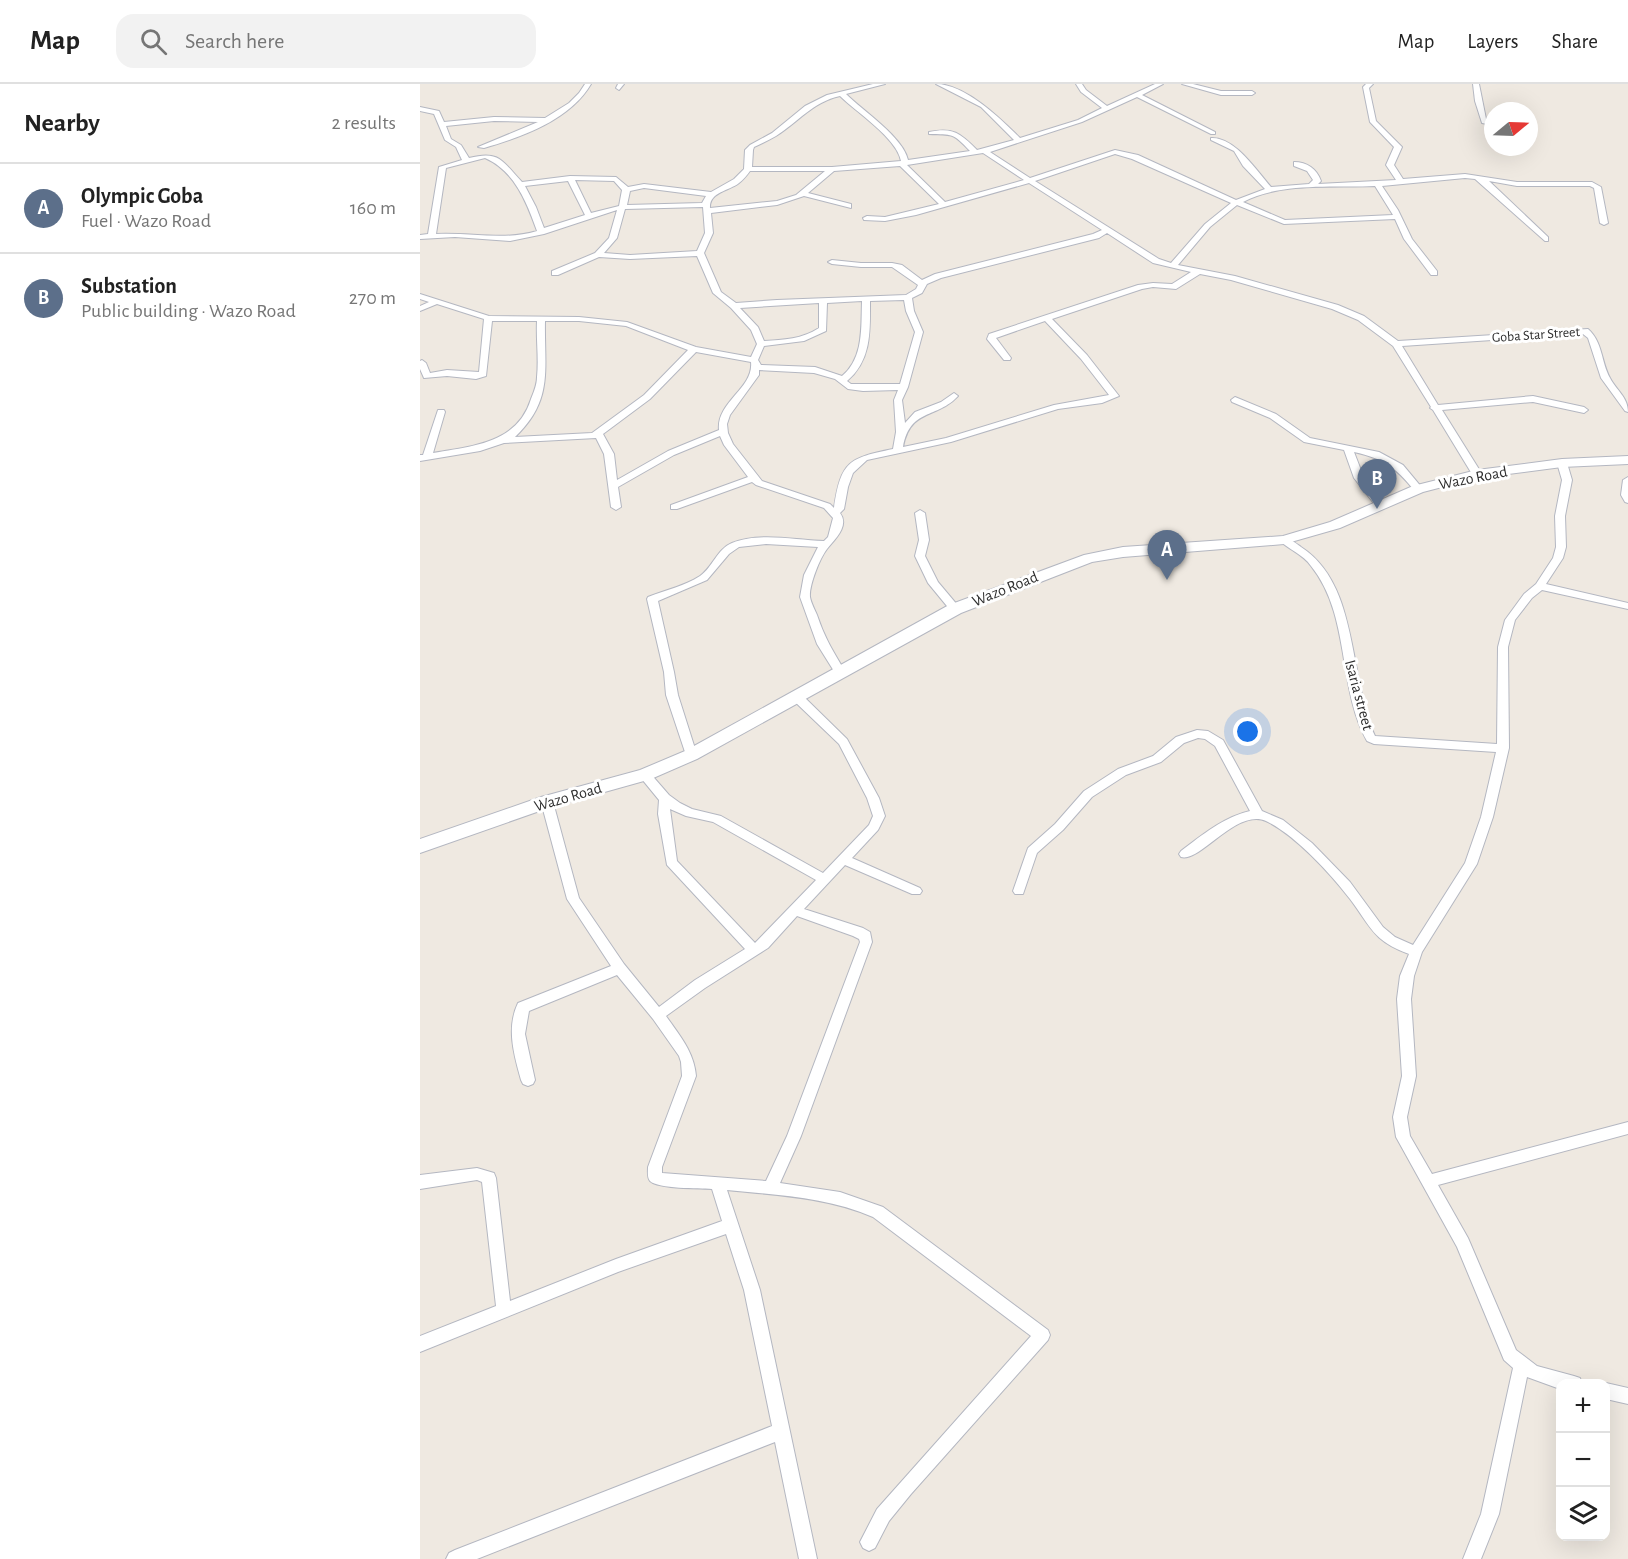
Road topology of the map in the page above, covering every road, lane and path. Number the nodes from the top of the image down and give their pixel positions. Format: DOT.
graph roads {
  1 [pos="588,84"];
  2 [pos="882,84"];
  3 [pos="939,84"];
  4 [pos="1079,84"];
  5 [pos="1160,84"];
  6 [pos="1185,84"];
  7 [pos="1356,84"];
  8 [pos="1476,84"];
  9 [pos="1368,86"];
  10 [pos="841,93"];
  11 [pos="1252,93"];
  12 [pos="1137,95"];
  13 [pos="420,109"];
  14 [pos="1107,109"];
  15 [pos="544,120"];
  16 [pos="1484,120"];
  17 [pos="442,124"];
  18 [pos="926,124"];
  19 [pos="947,131"];
  20 [pos="931,133"];
  21 [pos="1017,140"];
  22 [pos="482,147"];
  23 [pos="974,151"];
  24 [pos="984,151"];
  25 [pos="466,160"];
  26 [pos="903,163"];
  27 [pos="1297,164"];
  28 [pos="748,169"];
  29 [pos="832,169"];
  30 [pos="570,178"];
  31 [pos="1479,178"];
  32 [pos="1028,179"];
  33 [pos="1401,182"];
  34 [pos="520,184"];
  35 [pos="1377,184"];
  36 [pos="1311,186"];
  37 [pos="626,189"];
  38 [pos="1270,190"];
  39 [pos="712,194"];
  40 [pos="804,194"];
  41 [pos="1236,202"];
  42 [pos="944,205"];
  43 [pos="848,206"];
  44 [pos="624,207"];
  45 [pos="707,208"];
  46 [pos="588,214"];
  47 [pos="1397,217"];
  48 [pos="867,218"];
  49 [pos="1604,223"];
  50 [pos="1106,231"];
  51 [pos="541,232"];
  52 [pos="432,236"];
  53 [pos="420,237"];
  54 [pos="1545,239"];
  55 [pos="700,253"];
  56 [pos="598,255"];
  57 [pos="832,262"];
  58 [pos="1173,267"];
  59 [pos="1197,272"];
  60 [pos="555,273"];
  61 [pos="1434,273"];
  62 [pos="922,284"];
  63 [pos="420,296"];
  64 [pos="909,297"];
  65 [pos="866,299"];
  66 [pos="823,300"];
  67 [pos="437,301"];
  68 [pos="734,306"];
  69 [pos="420,309"];
  70 [pos="488,318"];
  71 [pos="1047,318"];
  72 [pos="541,319"];
  73 [pos="761,344"];
  74 [pos="1396,344"];
  75 [pos="694,349"];
  76 [pos="1006,358"];
  77 [pos="422,363"];
  78 [pos="754,363"];
  79 [pos="842,381"];
  80 [pos="904,387"];
  81 [pos="954,396"];
  82 [pos="1235,400"];
  83 [pos="1434,408"];
  84 [pos="1628,409"];
  85 [pos="1584,410"];
  86 [pos="441,412"];
  87 [pos="722,432"];
  88 [pos="901,432"];
  89 [pos="597,434"];
  90 [pos="505,440"];
  91 [pos="1348,449"];
  92 [pos="897,452"];
  93 [pos="423,457"];
  94 [pos="1628,460"];
  95 [pos="1562,463"];
  96 [pos="1477,474"];
  97 [pos="753,478"];
  98 [pos="1628,480"];
  99 [pos="613,486"];
  100 [pos="1418,489"];
  101 [pos="1628,500"];
  102 [pos="1379,504"];
  103 [pos="616,507"];
  104 [pos="674,507"];
  105 [pos="835,512"];
  106 [pos="920,513"];
  107 [pos="1284,540"];
  108 [pos="827,544"];
  109 [pos="1540,586"];
  110 [pos="1628,606"];
  111 [pos="955,609"];
  112 [pos="841,673"];
  113 [pos="797,697"];
  114 [pos="1503,748"];
  115 [pos="691,755"];
  116 [pos="645,775"];
  117 [pos="665,801"];
  118 [pos="547,802"];
  119 [pos="1258,814"];
  120 [pos="420,846"];
  121 [pos="1185,854"];
  122 [pos="842,859"];
  123 [pos="823,878"];
  124 [pos="916,891"];
  125 [pos="1019,891"];
  126 [pos="794,910"];
  127 [pos="754,950"];
  128 [pos="1416,951"];
  129 [pos="619,968"];
  130 [pos="658,1015"];
  131 [pos="528,1080"];
  132 [pos="1628,1128"];
  133 [pos="1429,1181"];
  134 [pos="420,1182"];
  135 [pos="717,1183"];
  136 [pos="770,1188"];
  137 [pos="731,1225"];
  138 [pos="504,1312"];
  139 [pos="420,1344"];
  140 [pos="1521,1367"];
  141 [pos="1556,1379"];
  142 [pos="1610,1391"];
  143 [pos="1628,1396"];
  144 [pos="782,1431"];
  145 [pos="869,1542"];
  146 [pos="455,1559"];
  147 [pos="808,1559"];
  148 [pos="1472,1559"];
  1 -- 15 [label="street"];
  2 -- 10 [label="street"];
  3 -- 21 [label="street"];
  4 -- 14 [label="street"];
  5 -- 12 [label="street"];
  6 -- 11 [label="street"];
  7 -- 9 [label="street"];
  8 -- 16 [label="street"];
  9 -- 33 [label="street"];
  10 -- 26 [label="street"];
  10 -- 28 [label="street"];
  12 -- 14 [label="street"];
  12 -- 38 [label="street"];
  13 -- 17 [label="street"];
  14 -- 21 [label="street"];
  15 -- 17 [label="street"];
  15 -- 22 [label="street"];
  17 -- 25 [label="street"];
  18 -- 19 [label="street"];
  19 -- 20 [label="street"];
  19 -- 23 [label="street"];
  21 -- 24 [label="street"];
  23 -- 24 [label="street"];
  23 -- 26 [label="street"];
  24 -- 32 [label="street"];
  25 -- 34 [label="street"];
  25 -- 52 [label="street"];
  26 -- 29 [label="street"];
  26 -- 42 [label="street"];
  27 -- 36 [label="street"];
  28 -- 29 [label="street"];
  28 -- 39 [label="street"];
  29 -- 40 [label="street"];
  30 -- 34 [label="street"];
  30 -- 37 [label="street"];
  30 -- 46 [label="street"];
  31 -- 33 [label="street"];
  31 -- 49 [label="street"];
  31 -- 54 [label="street"];
  32 -- 41 [label="street"];
  32 -- 42 [label="street"];
  32 -- 50 [label="street"];
  33 -- 35 [label="street"];
  34 -- 51 [label="street"];
  35 -- 36 [label="street"];
  35 -- 47 [label="street"];
  36 -- 38 [label="street"];
  37 -- 39 [label="street"];
  37 -- 44 [label="street"];
  38 -- 41 [label="street"];
  39 -- 45 [label="street"];
  40 -- 43 [label="street"];
  40 -- 45 [label="street"];
  41 -- 47 [label="street"];
  41 -- 58 [label="street"];
  42 -- 48 [label="street"];
  44 -- 45 [label="street"];
  44 -- 46 [label="street"];
  44 -- 56 [label="street"];
  45 -- 55 [label="street"];
  46 -- 51 [label="street"];
  47 -- 61 [label="street"];
  50 -- 58 [label="street"];
  50 -- 62 [label="street"];
  51 -- 52 [label="street"];
  52 -- 53 [label="street"];
  55 -- 56 [label="street"];
  55 -- 68 [label="street"];
  56 -- 60 [label="street"];
  57 -- 62 [label="street"];
  58 -- 59 [label="street"];
  59 -- 71 [label="street"];
  59 -- 74 [label="street"];
  62 -- 64 [label="street"];
  63 -- 67 [label="street"];
  64 -- 65 [label="street"];
  64 -- 80 [label="street"];
  65 -- 66 [label="street"];
  65 -- 79 [label="street"];
  66 -- 68 [label="street"];
  66 -- 73 [label="street"];
  67 -- 69 [label="street"];
  67 -- 70 [label="street"];
  68 -- 73 [label="street"];
  70 -- 72 [label="street"];
  70 -- 77 [label="street"];
  71 -- 76 [label="street"];
  71 -- 92 [label="street"];
  72 -- 75 [label="street"];
  72 -- 90 [label="street"];
  73 -- 78 [label="street"];
  74 -- 83 [label="street"];
  74 -- 84 [label="street, Goba Star Street"];
  75 -- 78 [label="street"];
  75 -- 89 [label="street"];
  78 -- 79 [label="street"];
  78 -- 87 [label="street"];
  79 -- 80 [label="street"];
  80 -- 88 [label="street"];
  81 -- 88 [label="street"];
  82 -- 91 [label="street"];
  83 -- 85 [label="street"];
  83 -- 96 [label="street"];
  86 -- 93 [label="street"];
  87 -- 97 [label="street"];
  87 -- 99 [label="street"];
  88 -- 92 [label="street"];
  89 -- 90 [label="street"];
  89 -- 99 [label="street"];
  90 -- 93 [label="street"];
  91 -- 100 [label="street"];
  91 -- 102 [label="street"];
  92 -- 105 [label="street"];
  94 -- 95 [label="main road, Wazo Road"];
  95 -- 96 [label="main road, Wazo Road"];
  95 -- 109 [label="street"];
  96 -- 100 [label="main road, Wazo Road"];
  97 -- 104 [label="street"];
  97 -- 105 [label="street"];
  98 -- 101 [label="street"];
  99 -- 103 [label="street"];
  100 -- 102 [label="main road, Wazo Road"];
  102 -- 107 [label="main road, Wazo Road"];
  105 -- 108 [label="street"];
  106 -- 111 [label="street"];
  107 -- 111 [label="main road, Wazo Road"];
  107 -- 114 [label="street, Isaria street"];
  108 -- 112 [label="street"];
  108 -- 115 [label="street"];
  109 -- 110 [label="street"];
  109 -- 114 [label="street"];
  111 -- 112 [label="main road, Wazo Road"];
  112 -- 113 [label="main road, Wazo Road"];
  113 -- 115 [label="main road, Wazo Road"];
  113 -- 122 [label="street"];
  114 -- 128 [label="street"];
  115 -- 116 [label="main road, Wazo Road"];
  116 -- 117 [label="street"];
  116 -- 118 [label="main road, Wazo Road"];
  117 -- 123 [label="street"];
  117 -- 127 [label="street"];
  118 -- 120 [label="main road, Wazo Road"];
  118 -- 129 [label="street"];
  119 -- 121 [label="street"];
  119 -- 125 [label="street"];
  119 -- 128 [label="street"];
  122 -- 123 [label="street"];
  122 -- 124 [label="street"];
  123 -- 126 [label="street"];
  126 -- 127 [label="street"];
  126 -- 136 [label="street"];
  127 -- 130 [label="street"];
  128 -- 133 [label="street"];
  129 -- 130 [label="street"];
  129 -- 131 [label="street"];
  130 -- 135 [label="street"];
  132 -- 133 [label="street"];
  133 -- 140 [label="street"];
  134 -- 138 [label="street"];
  135 -- 136 [label="street"];
  135 -- 137 [label="street"];
  136 -- 145 [label="street"];
  137 -- 138 [label="street"];
  137 -- 144 [label="street"];
  138 -- 139 [label="street"];
  140 -- 141 [label="street"];
  140 -- 148 [label="street"];
  142 -- 143 [label="street"];
  144 -- 146 [label="street"];
  144 -- 147 [label="street"];
}
